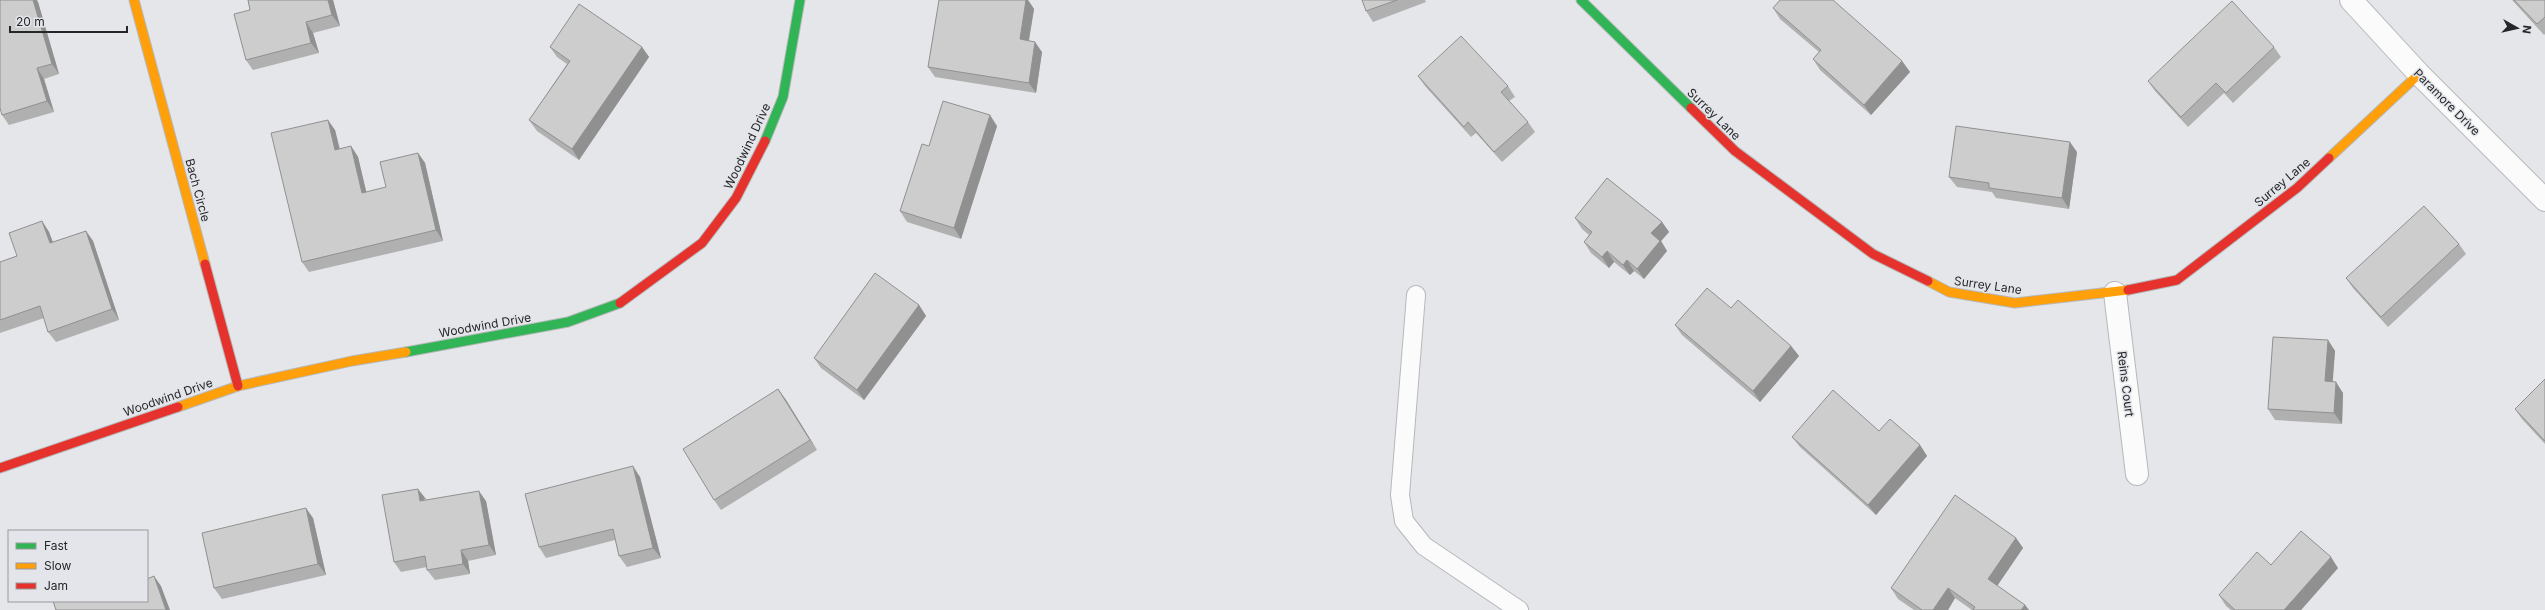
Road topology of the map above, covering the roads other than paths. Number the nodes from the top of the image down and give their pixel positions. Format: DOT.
graph roads {
  1 [pos="134,0"];
  2 [pos="800,0"];
  3 [pos="1581,0"];
  4 [pos="2352,0"];
  5 [pos="2418,74"];
  6 [pos="2545,200"];
  7 [pos="2115,293"];
  8 [pos="1416,295"];
  9 [pos="238,386"];
  10 [pos="0,468"];
  11 [pos="2137,474"];
  12 [pos="1518,610"];
  1 -- 9 [label="street, Bach Circle"];
  2 -- 9 [label="street, Woodwind Drive"];
  3 -- 7 [label="street, Surrey Lane"];
  4 -- 5 [label="street, Paramore Drive"];
  5 -- 6 [label="street, Paramore Drive"];
  5 -- 7 [label="street, Surrey Lane"];
  7 -- 11 [label="street, Reins Court"];
  8 -- 12 [label="lane"];
  9 -- 10 [label="street, Woodwind Drive"];
}
